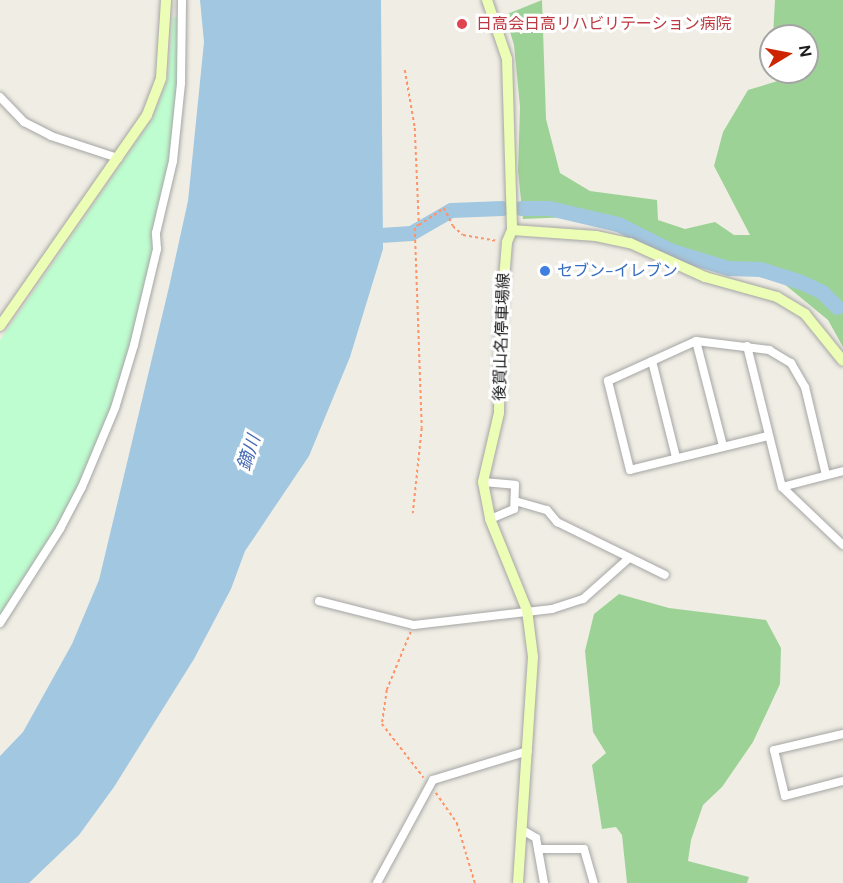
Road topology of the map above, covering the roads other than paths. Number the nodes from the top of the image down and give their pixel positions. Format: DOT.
graph roads {
  1 [pos="166,0"];
  2 [pos="182,0"];
  3 [pos="487,0"];
  4 [pos="0,97"];
  5 [pos="118,158"];
  6 [pos="512,230"];
  7 [pos="0,326"];
  8 [pos="696,341"];
  9 [pos="747,346"];
  10 [pos="652,362"];
  11 [pos="843,362"];
  12 [pos="768,436"];
  13 [pos="723,446"];
  14 [pos="676,457"];
  15 [pos="843,471"];
  16 [pos="826,475"];
  17 [pos="483,482"];
  18 [pos="782,487"];
  19 [pos="514,501"];
  20 [pos="490,519"];
  21 [pos="843,544"];
  22 [pos="628,559"];
  23 [pos="665,575"];
  24 [pos="319,601"];
  25 [pos="527,610"];
  26 [pos="0,623"];
  27 [pos="843,734"];
  28 [pos="528,751"];
  29 [pos="843,781"];
  30 [pos="524,831"];
  31 [pos="538,849"];
  32 [pos="377,883"];
  33 [pos="518,883"];
  34 [pos="544,883"];
  35 [pos="594,883"];
  1 -- 5 [label="main road"];
  2 -- 26 [label="street"];
  3 -- 6 [label="main road, 後賀山名停車場線"];
  4 -- 5 [label="street"];
  5 -- 7 [label="main road"];
  6 -- 11 [label="main road"];
  6 -- 17 [label="main road, 後賀山名停車場線"];
  8 -- 9 [label="street"];
  8 -- 10 [label="street"];
  8 -- 13 [label="street"];
  9 -- 12 [label="street"];
  9 -- 16 [label="street"];
  10 -- 14 [label="street"];
  10 -- 14 [label="street"];
  12 -- 13 [label="street"];
  12 -- 18 [label="street"];
  13 -- 14 [label="street"];
  15 -- 16 [label="street"];
  16 -- 18 [label="street"];
  17 -- 19 [label="street"];
  17 -- 20 [label="main road, 後賀山名停車場線"];
  18 -- 21 [label="street"];
  19 -- 20 [label="street"];
  19 -- 22 [label="street"];
  20 -- 25 [label="main road, 後賀山名停車場線"];
  22 -- 23 [label="street"];
  22 -- 25 [label="street"];
  24 -- 25 [label="street"];
  25 -- 28 [label="main road, 後賀山名停車場線"];
  27 -- 29 [label="street"];
  28 -- 30 [label="main road, 後賀山名停車場線"];
  28 -- 32 [label="street"];
  30 -- 31 [label="street"];
  30 -- 33 [label="main road, 後賀山名停車場線"];
  31 -- 34 [label="street"];
  31 -- 35 [label="street"];
}
